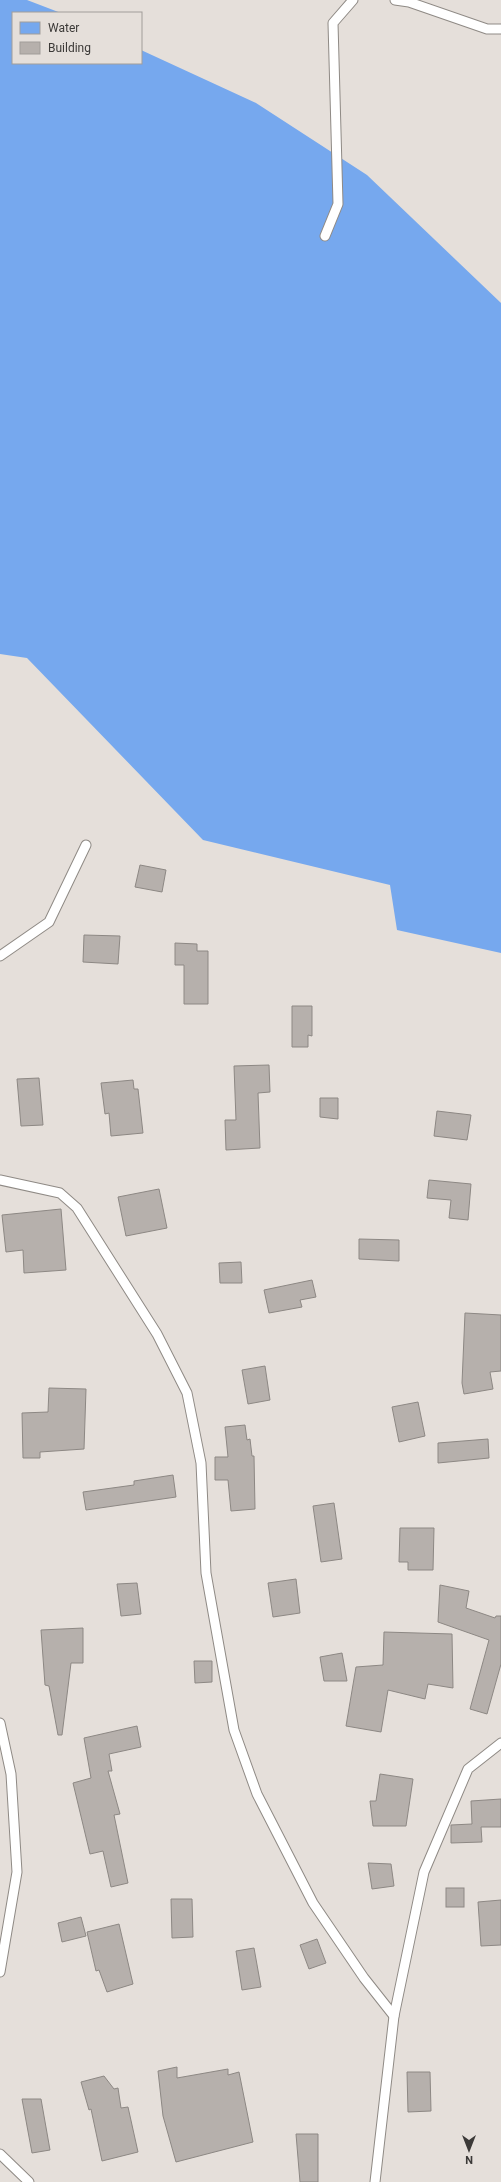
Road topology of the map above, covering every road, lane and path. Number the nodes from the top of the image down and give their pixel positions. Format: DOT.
graph roads {
  1 [pos="353,0"];
  2 [pos="395,0"];
  3 [pos="501,29"];
  4 [pos="325,236"];
  5 [pos="86,845"];
  6 [pos="0,956"];
  7 [pos="0,1180"];
  8 [pos="0,1723"];
  9 [pos="501,1743"];
  10 [pos="0,1972"];
  11 [pos="394,2016"];
  12 [pos="0,2154"];
  13 [pos="29,2182"];
  14 [pos="375,2182"];
  1 -- 4 [label="lane"];
  2 -- 3 [label="lane"];
  5 -- 6 [label="lane"];
  7 -- 11 [label="lane"];
  8 -- 10 [label="lane"];
  9 -- 11 [label="lane"];
  11 -- 14 [label="lane"];
  12 -- 13 [label="lane"];
}
